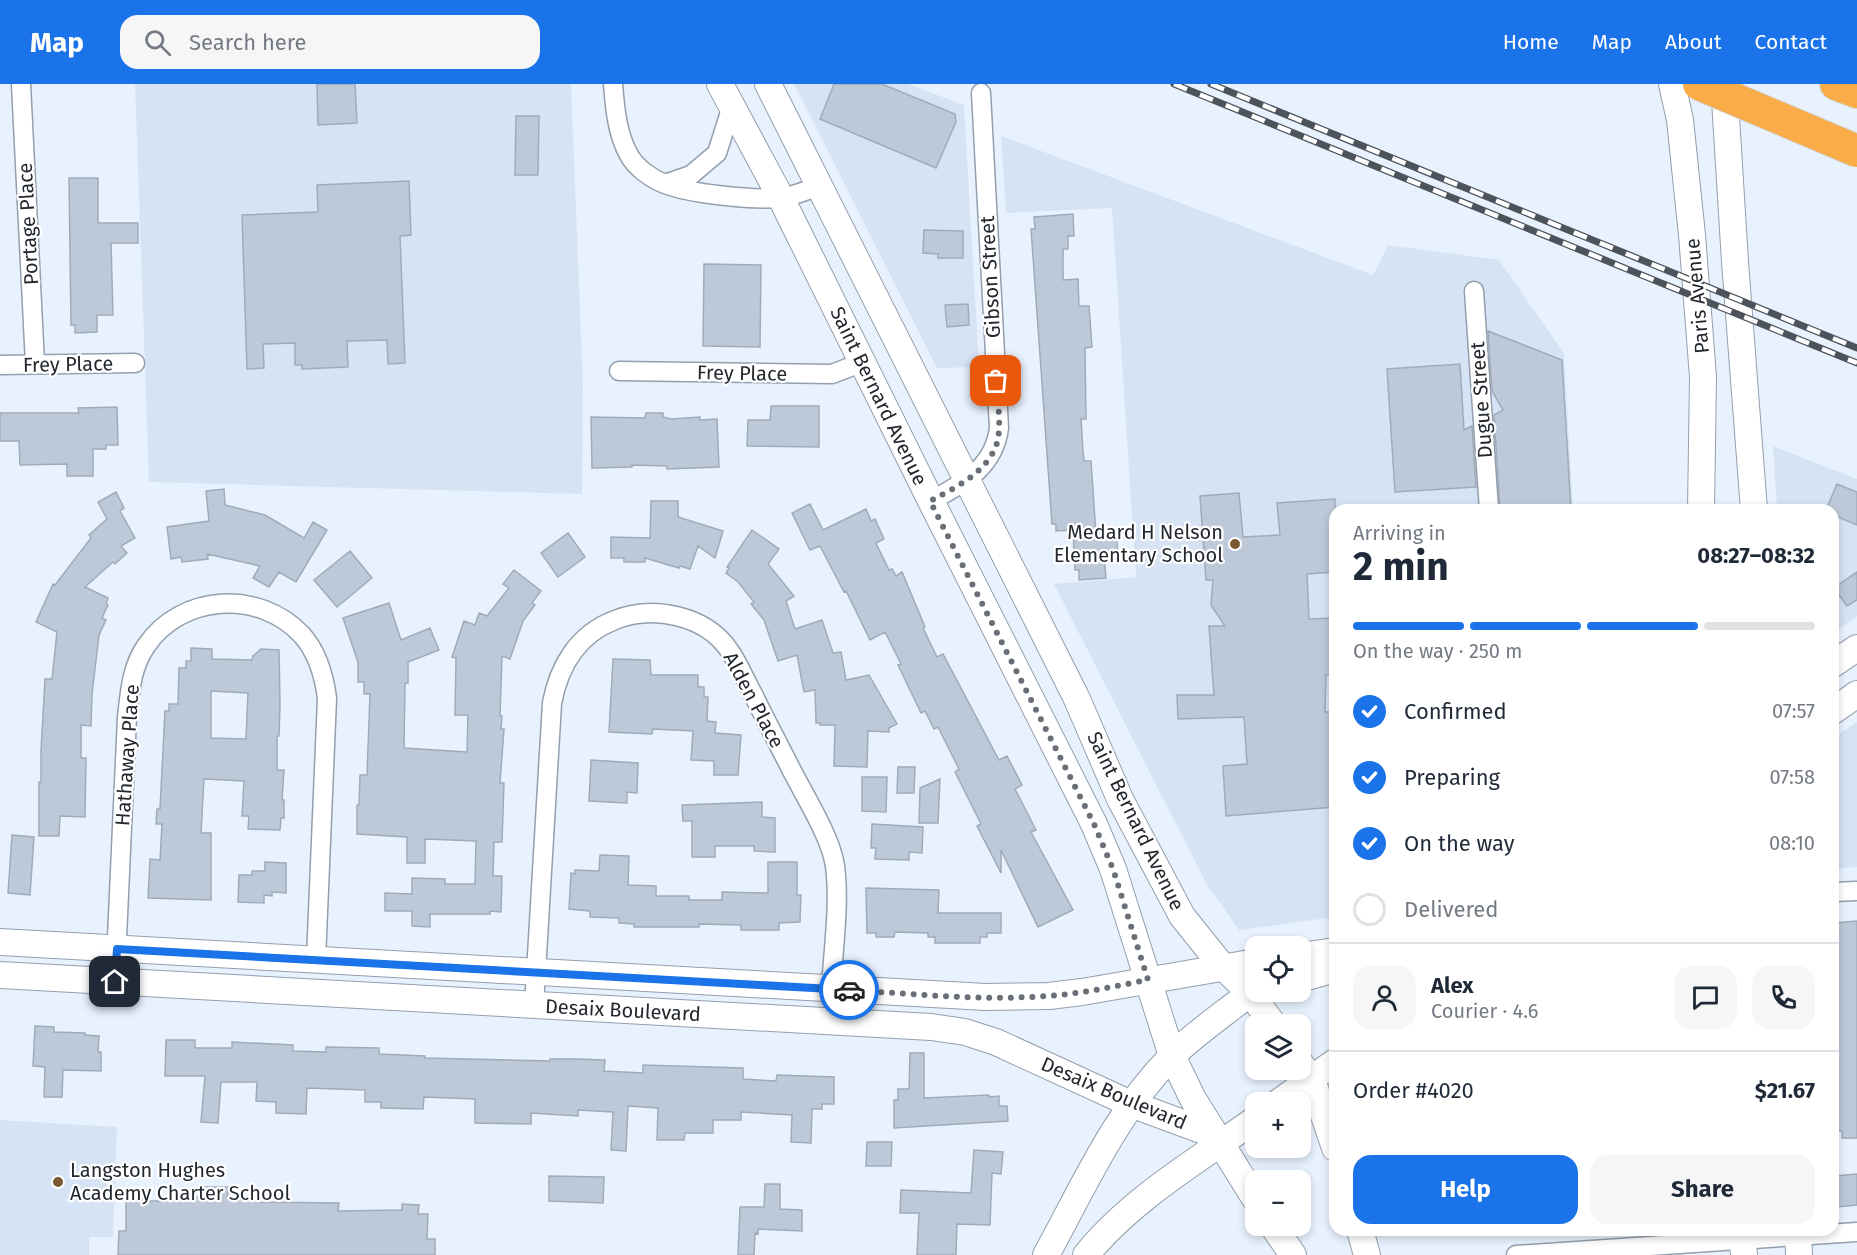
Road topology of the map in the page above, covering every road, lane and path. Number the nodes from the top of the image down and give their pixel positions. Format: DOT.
graph roads {
  1 [pos="21,84"];
  2 [pos="613,84"];
  3 [pos="720,84"];
  4 [pos="768,84"];
  5 [pos="1672,84"];
  6 [pos="1699,84"];
  7 [pos="1724,84"];
  8 [pos="1836,84"];
  9 [pos="1857,92"];
  10 [pos="981,93"];
  11 [pos="732,106"];
  12 [pos="1857,151"];
  13 [pos="665,184"];
  14 [pos="819,186"];
  15 [pos="781,198"];
  16 [pos="1474,291"];
  17 [pos="863,362"];
  18 [pos="135,363"];
  19 [pos="34,364"];
  20 [pos="0,365"];
  21 [pos="619,371"];
  22 [pos="967,481"];
  23 [pos="930,501"];
  24 [pos="1489,504"];
  25 [pos="1701,504"];
  26 [pos="1754,504"];
  27 [pos="1857,648"];
  28 [pos="1839,660"];
  29 [pos="1857,694"];
  30 [pos="1839,707"];
  31 [pos="1857,891"];
  32 [pos="1839,892"];
  33 [pos="0,942"];
  34 [pos="117,949"];
  35 [pos="1329,952"];
  36 [pos="1311,954"];
  37 [pos="316,960"];
  38 [pos="1245,963"];
  39 [pos="1222,966"];
  40 [pos="1329,971"];
  41 [pos="536,972"];
  42 [pos="0,975"];
  43 [pos="1311,976"];
  44 [pos="1148,980"];
  45 [pos="115,982"];
  46 [pos="1245,985"];
  47 [pos="831,989"];
  48 [pos="1245,998"];
  49 [pos="534,1006"];
  50 [pos="1172,1056"];
  51 [pos="1329,1064"];
  52 [pos="1311,1069"];
  53 [pos="1298,1080"];
  54 [pos="1309,1080"];
  55 [pos="1288,1092"];
  56 [pos="1131,1104"];
  57 [pos="1245,1127"];
  58 [pos="1329,1132"];
  59 [pos="1221,1144"];
  60 [pos="1245,1182"];
  61 [pos="1857,1232"];
  62 [pos="1839,1234"];
  63 [pos="1280,1236"];
  64 [pos="1362,1236"];
  65 [pos="1828,1236"];
  66 [pos="1798,1240"];
  67 [pos="1743,1242"];
  68 [pos="1046,1255"];
  69 [pos="1086,1255"];
  70 [pos="1293,1255"];
  71 [pos="1367,1255"];
  72 [pos="1516,1255"];
  1 -- 19 [label="street, Portage Place"];
  2 -- 13 [label="street"];
  3 -- 11 [label="street, Saint Bernard Avenue"];
  4 -- 14 [label="street, Saint Bernard Avenue"];
  5 -- 25 [label="street, Paris Avenue"];
  6 -- 12 [label="highway, bridge"];
  7 -- 26 [label="street, Paris Avenue"];
  8 -- 9 [label="highway"];
  10 -- 22 [label="street, Gibson Street"];
  11 -- 13 [label="street"];
  11 -- 15 [label="street, Saint Bernard Avenue"];
  13 -- 15 [label="street"];
  14 -- 15 [label="street"];
  14 -- 22 [label="street, Saint Bernard Avenue"];
  15 -- 17 [label="street, Saint Bernard Avenue"];
  16 -- 24 [label="street, Dugue Street"];
  17 -- 21 [label="street, Frey Place"];
  17 -- 23 [label="street, Saint Bernard Avenue"];
  18 -- 19 [label="street, Frey Place"];
  19 -- 20 [label="street, Frey Place"];
  22 -- 23 [label="street, Gibson Street"];
  22 -- 39 [label="street, Saint Bernard Avenue"];
  23 -- 44 [label="street, Saint Bernard Avenue"];
  27 -- 28 [label="street"];
  29 -- 30 [label="street"];
  31 -- 32 [label="street"];
  33 -- 34 [label="street, Desaix Boulevard"];
  34 -- 37 [label="street, Desaix Boulevard"];
  34 -- 37 [label="street, Hathaway Place"];
  34 -- 45 [label="street, Hathaway Place"];
  35 -- 36 [label="street"];
  37 -- 41 [label="street, Desaix Boulevard"];
  38 -- 39 [label="street, Desaix Boulevard"];
  39 -- 44 [label="street, Desaix Boulevard"];
  39 -- 46 [label="street, Saint Bernard Avenue"];
  40 -- 43 [label="street"];
  41 -- 47 [label="street, Desaix Boulevard"];
  41 -- 47 [label="street, Alden Place"];
  41 -- 49 [label="street, Alden Place"];
  42 -- 45 [label="street, Desaix Boulevard"];
  44 -- 47 [label="street, Desaix Boulevard"];
  44 -- 50 [label="street, Saint Bernard Avenue"];
  45 -- 49 [label="street, Desaix Boulevard"];
  48 -- 50 [label="street"];
  49 -- 56 [label="street, Desaix Boulevard"];
  50 -- 56 [label="street"];
  50 -- 59 [label="street, Saint Bernard Avenue"];
  51 -- 52 [label="street"];
  53 -- 55 [label="street"];
  54 -- 58 [label="street"];
  56 -- 59 [label="street, Desaix Boulevard"];
  56 -- 68 [label="street"];
  57 -- 59 [label="street"];
  59 -- 60 [label="street, Saint Bernard Avenue"];
  59 -- 69 [label="street"];
  61 -- 62 [label="street"];
  63 -- 70 [label="street"];
  64 -- 71 [label="street"];
  65 -- 66 [label="street"];
  66 -- 67 [label="street"];
  67 -- 72 [label="street"];
}
